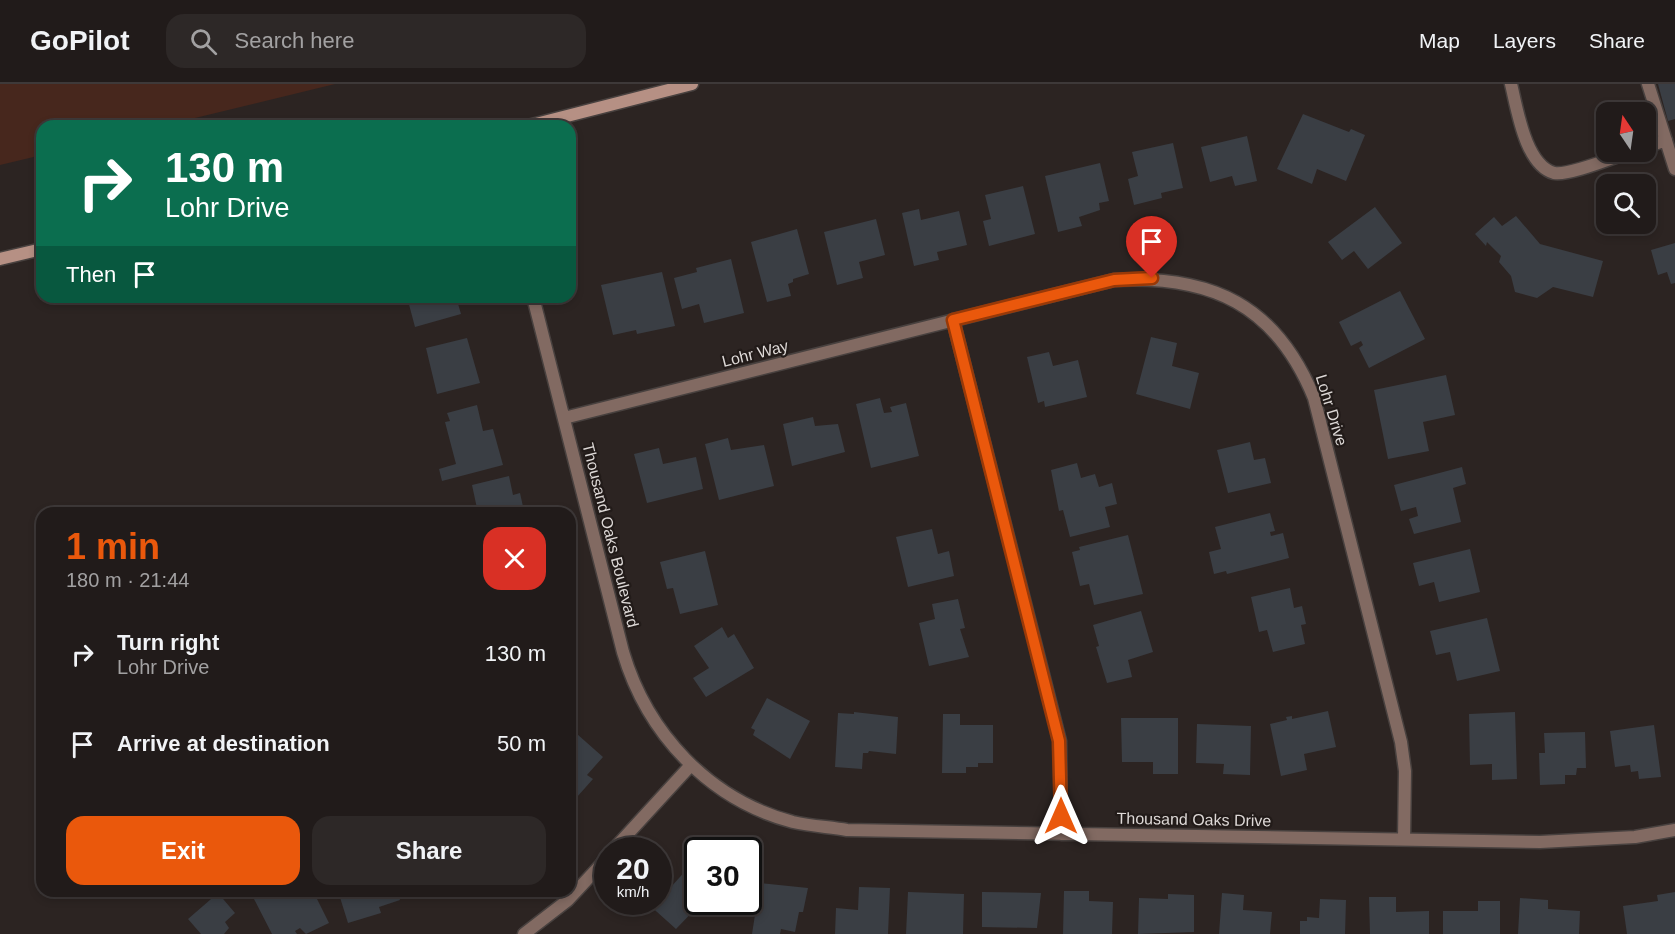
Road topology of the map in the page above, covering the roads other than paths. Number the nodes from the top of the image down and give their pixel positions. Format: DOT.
graph roads {
  1 [pos="692,84"];
  2 [pos="1511,84"];
  3 [pos="1648,84"];
  4 [pos="551,120"];
  5 [pos="1666,140"];
  6 [pos="1656,144"];
  7 [pos="1597,162"];
  8 [pos="1675,169"];
  9 [pos="36,250"];
  10 [pos="0,259"];
  11 [pos="535,303"];
  12 [pos="953,320"];
  13 [pos="564,418"];
  14 [pos="692,765"];
  15 [pos="1675,830"];
  16 [pos="1061,834"];
  17 [pos="625,837"];
  18 [pos="1404,839"];
  19 [pos="594,872"];
  20 [pos="576,891"];
  21 [pos="571,897"];
  22 [pos="524,934"];
  1 -- 4 [label="street"];
  2 -- 7 [label="street"];
  3 -- 5 [label="street"];
  5 -- 6 [label="street"];
  5 -- 8 [label="street"];
  9 -- 10 [label="street"];
  11 -- 13 [label="street, Thousand Oaks Boulevard"];
  12 -- 13 [label="street, Lohr Way"];
  12 -- 16 [label="street"];
  12 -- 18 [label="street, Lohr Drive"];
  13 -- 14 [label="street, Thousand Oaks Boulevard"];
  14 -- 16 [label="street, Thousand Oaks Drive"];
  14 -- 17 [label="street"];
  15 -- 18 [label="street, Thousand Oaks Drive"];
  16 -- 18 [label="street, Thousand Oaks Drive"];
  19 -- 20 [label="street"];
  21 -- 22 [label="street"];
}
